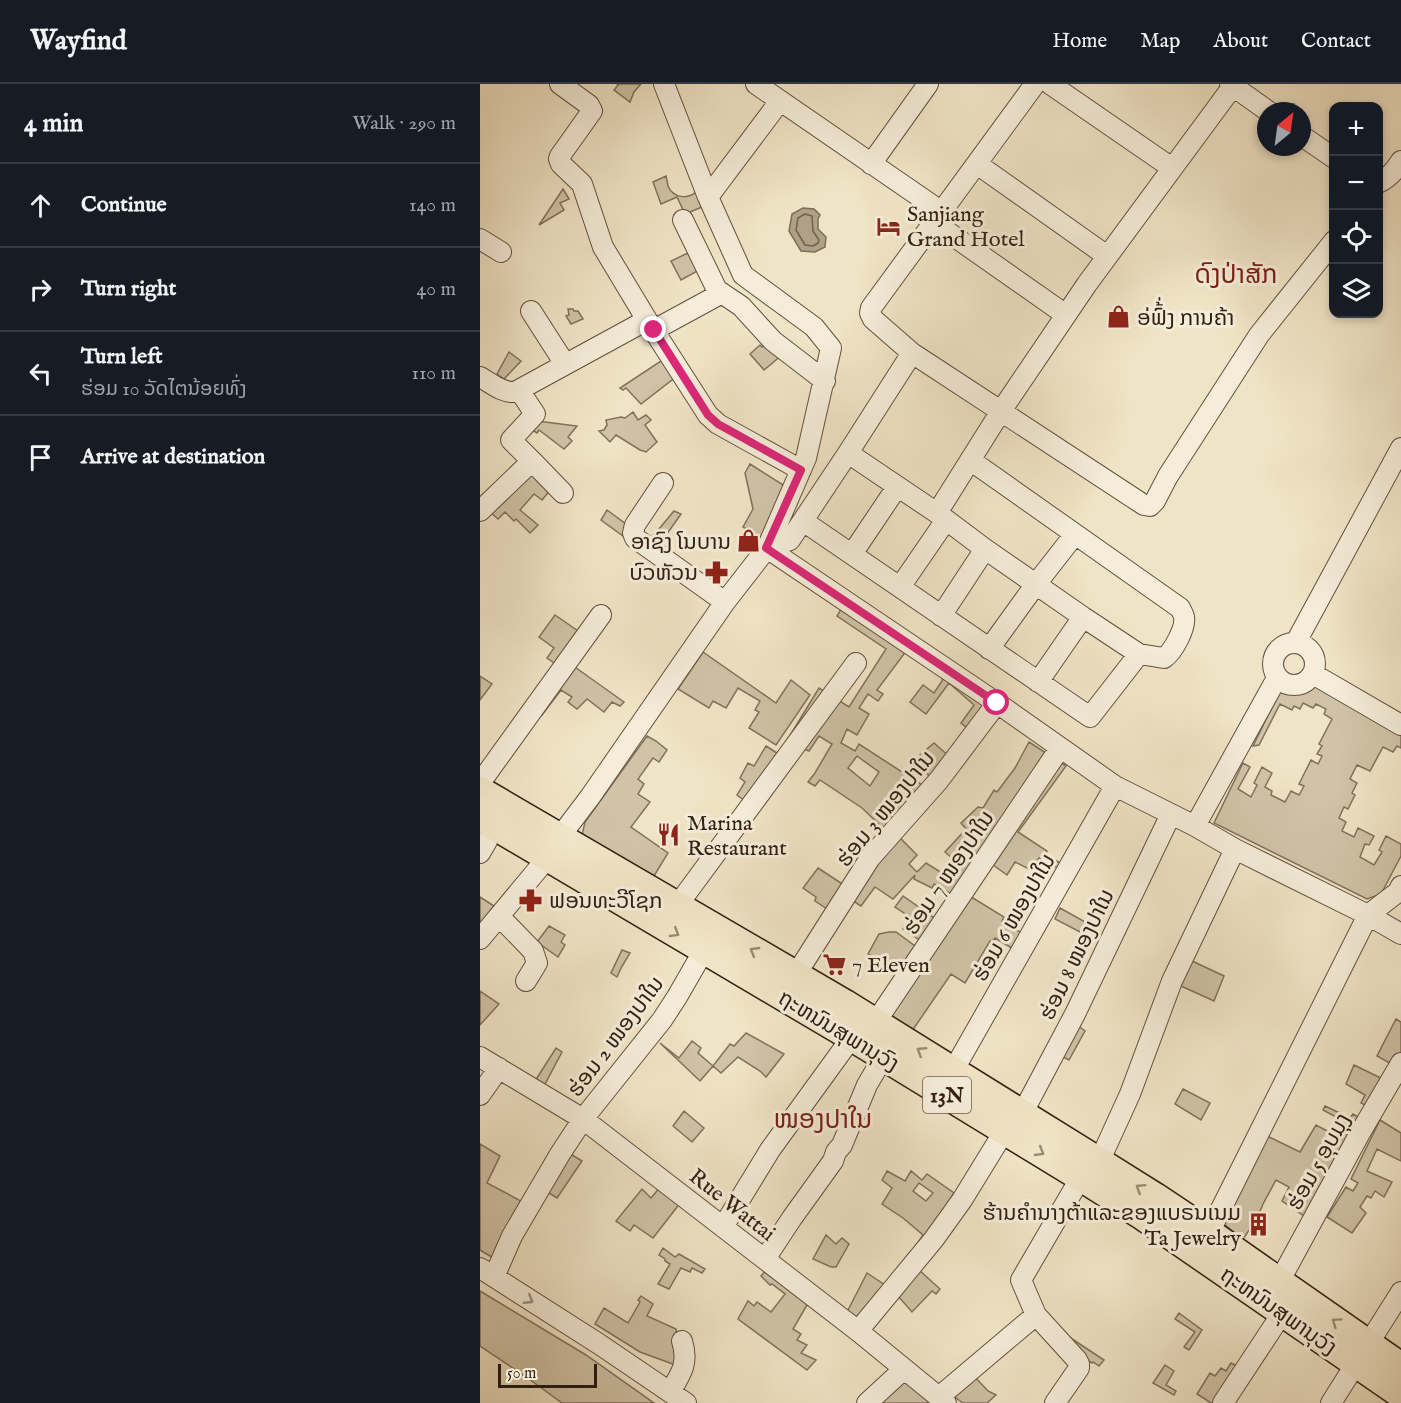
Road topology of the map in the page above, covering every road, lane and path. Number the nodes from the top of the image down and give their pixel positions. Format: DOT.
graph roads {
  1 [pos="560,84"];
  2 [pos="664,84"];
  3 [pos="756,84"];
  4 [pos="928,84"];
  5 [pos="1035,84"];
  6 [pos="1050,84"];
  7 [pos="1232,85"];
  8 [pos="781,94"];
  9 [pos="1257,103"];
  10 [pos="1311,142"];
  11 [pos="1331,156"];
  12 [pos="1401,161"];
  13 [pos="871,164"];
  14 [pos="977,164"];
  15 [pos="1172,168"];
  16 [pos="1383,181"];
  17 [pos="708,197"];
  18 [pos="938,218"];
  19 [pos="683,220"];
  20 [pos="480,239"];
  21 [pos="1329,247"];
  22 [pos="501,252"];
  23 [pos="1107,256"];
  24 [pos="722,293"];
  25 [pos="531,311"];
  26 [pos="1066,315"];
  27 [pos="650,325"];
  28 [pos="912,352"];
  29 [pos="566,364"];
  30 [pos="480,377"];
  31 [pos="825,381"];
  32 [pos="517,391"];
  33 [pos="1001,411"];
  34 [pos="1401,448"];
  35 [pos="848,453"];
  36 [pos="970,460"];
  37 [pos="532,461"];
  38 [pos="801,470"];
  39 [pos="663,483"];
  40 [pos="897,487"];
  41 [pos="563,493"];
  42 [pos="480,511"];
  43 [pos="941,517"];
  44 [pos="802,521"];
  45 [pos="1075,534"];
  46 [pos="766,548"];
  47 [pos="986,549"];
  48 [pos="852,554"];
  49 [pos="1036,584"];
  50 [pos="900,587"];
  51 [pos="725,602"];
  52 [pos="601,615"];
  53 [pos="941,616"];
  54 [pos="1083,617"];
  55 [pos="1296,642"];
  56 [pos="989,649"];
  57 [pos="1139,654"];
  58 [pos="856,663"];
  59 [pos="1313,674"];
  60 [pos="1279,680"];
  61 [pos="1038,682"];
  62 [pos="997,703"];
  63 [pos="1401,725"];
  64 [pos="1060,748"];
  65 [pos="480,783"];
  66 [pos="1114,786"];
  67 [pos="480,791"];
  68 [pos="1171,814"];
  69 [pos="1195,826"];
  70 [pos="482,837"];
  71 [pos="553,847"];
  72 [pos="1235,849"];
  73 [pos="1401,886"];
  74 [pos="677,906"];
  75 [pos="1368,915"];
  76 [pos="499,916"];
  77 [pos="1401,934"];
  78 [pos="480,939"];
  79 [pos="704,950"];
  80 [pos="795,976"];
  81 [pos="526,981"];
  82 [pos="864,1030"];
  83 [pos="884,1056"];
  84 [pos="480,1057"];
  85 [pos="1401,1064"];
  86 [pos="499,1068"];
  87 [pos="953,1071"];
  88 [pos="480,1095"];
  89 [pos="583,1119"];
  90 [pos="1014,1122"];
  91 [pos="1090,1169"];
  92 [pos="723,1227"];
  93 [pos="1209,1233"];
  94 [pos="765,1259"];
  95 [pos="487,1273"];
  96 [pos="1279,1282"];
  97 [pos="1401,1292"];
  98 [pos="1283,1312"];
  99 [pos="1036,1315"];
  100 [pos="858,1331"];
  101 [pos="682,1341"];
  102 [pos="1362,1354"];
  103 [pos="1401,1367"];
  104 [pos="904,1369"];
  105 [pos="1401,1394"];
  106 [pos="678,1397"];
  107 [pos="943,1400"];
  108 [pos="867,1403"];
  109 [pos="1055,1403"];
  110 [pos="1223,1403"];
  111 [pos="1331,1403"];
  1 -- 27 [label="street"];
  2 -- 17 [label="street"];
  3 -- 8 [label="street"];
  4 -- 13 [label="street"];
  5 -- 14 [label="street"];
  6 -- 15 [label="street"];
  7 -- 9 [label="street"];
  7 -- 15 [label="street"];
  8 -- 13 [label="street"];
  8 -- 17 [label="street"];
  10 -- 11 [label="street"];
  12 -- 16 [label="street"];
  13 -- 18 [label="street"];
  14 -- 18 [label="street"];
  14 -- 23 [label="street"];
  15 -- 23 [label="street"];
  17 -- 31 [label="street"];
  18 -- 26 [label="street"];
  18 -- 28 [label="street"];
  19 -- 24 [label="street"];
  20 -- 22 [label="street"];
  21 -- 33 [label="street"];
  23 -- 26 [label="street"];
  24 -- 27 [label="street"];
  24 -- 31 [label="street"];
  25 -- 29 [label="street"];
  26 -- 33 [label="street"];
  27 -- 29 [label="street"];
  27 -- 38 [label="street"];
  28 -- 33 [label="street"];
  28 -- 35 [label="street"];
  29 -- 32 [label="street"];
  30 -- 32 [label="street"];
  31 -- 38 [label="street"];
  32 -- 37 [label="street"];
  33 -- 36 [label="street"];
  34 -- 55 [label="street"];
  35 -- 40 [label="street"];
  35 -- 44 [label="street"];
  36 -- 43 [label="street"];
  36 -- 45 [label="street"];
  37 -- 41 [label="street"];
  37 -- 42 [label="street"];
  38 -- 46 [label="street"];
  39 -- 51 [label="street"];
  40 -- 43 [label="street"];
  40 -- 48 [label="street"];
  43 -- 47 [label="street"];
  43 -- 50 [label="street"];
  44 -- 46 [label="street"];
  44 -- 48 [label="street"];
  45 -- 49 [label="street"];
  45 -- 57 [label="street"];
  46 -- 51 [label="street"];
  46 -- 62 [label="street"];
  47 -- 49 [label="street"];
  47 -- 53 [label="street"];
  48 -- 50 [label="street"];
  49 -- 54 [label="street"];
  49 -- 56 [label="street"];
  50 -- 53 [label="street"];
  51 -- 71 [label="street"];
  52 -- 65 [label="street"];
  53 -- 56 [label="street"];
  54 -- 57 [label="street"];
  54 -- 61 [label="street"];
  55 -- 59 [label="street"];
  55 -- 60 [label="street"];
  56 -- 61 [label="street"];
  57 -- 61 [label="street"];
  58 -- 74 [label="street"];
  59 -- 60 [label="street"];
  59 -- 63 [label="street"];
  60 -- 69 [label="street"];
  62 -- 64 [label="street"];
  62 -- 80 [label="street, ຮ່ອມ 3 ໜອງປາໃນ"];
  64 -- 66 [label="street"];
  64 -- 82 [label="street, ຮ່ອມ 7 ໜອງປາໃນ"];
  66 -- 68 [label="street"];
  66 -- 87 [label="street, ຮ່ອມ 6 ໜອງປາໃນ"];
  67 -- 71 [label="highway, ຖະຫນົນສຸພານຸວົງ / 13N"];
  68 -- 69 [label="street"];
  68 -- 90 [label="street, ຮ່ອມ 8 ໜອງປາໃນ"];
  69 -- 72 [label="street"];
  70 -- 71 [label="highway, ຖະຫນົນສຸພານຸວົງ / 13N"];
  71 -- 74 [label="highway, ຖະຫນົນສຸພານຸວົງ / 13N"];
  71 -- 76 [label="street"];
  71 -- 79 [label="highway, ຖະຫນົນສຸພານຸວົງ / 13N, one-way"];
  72 -- 75 [label="street"];
  72 -- 91 [label="street"];
  73 -- 75 [label="street"];
  80 -- 74 [label="highway, ຖະຫນົນສຸພານຸວົງ / 13N, one-way"];
  75 -- 77 [label="street"];
  75 -- 93 [label="street"];
  76 -- 78 [label="street"];
  76 -- 81 [label="street"];
  79 -- 82 [label="highway, ຖະຫນົນສຸພານຸວົງ / 13N"];
  79 -- 89 [label="street, ຮ່ອມ 2 ໜອງປາໃນ"];
  80 -- 82 [label="highway, ຖະຫນົນສຸພານຸວົງ / 13N"];
  82 -- 83 [label="highway, ຖະຫນົນສຸພານຸວົງ / 13N"];
  87 -- 82 [label="highway, ຖະຫນົນສຸພານຸວົງ / 13N, one-way"];
  82 -- 92 [label="street, ຮ່ອມ 7 ໜອງປາໃນ"];
  83 -- 90 [label="highway, ຖະຫນົນສຸພານຸວົງ / 13N"];
  83 -- 94 [label="street"];
  84 -- 86 [label="street, Rue Wattai"];
  85 -- 96 [label="street, ຮ່ອມ 5 ອຸບມຸງ"];
  86 -- 88 [label="street"];
  86 -- 89 [label="street, Rue Wattai"];
  87 -- 90 [label="highway, ຖະຫນົນສຸພານຸວົງ / 13N"];
  89 -- 92 [label="street, Rue Wattai"];
  89 -- 95 [label="street, ຮ່ອມ 2 ໜອງປາໃນ"];
  90 -- 91 [label="highway, ຖະຫນົນສຸພານຸວົງ / 13N"];
  90 -- 100 [label="street, ຮ່ອມ 8 ໜອງປາໃນ"];
  93 -- 91 [label="highway, ຖະຫນົນສຸພານຸວົງ / 13N, one-way"];
  91 -- 98 [label="highway, ຖະຫນົນສຸພານຸວົງ / 13N"];
  91 -- 99 [label="street"];
  92 -- 94 [label="street, Rue Wattai"];
  93 -- 96 [label="highway, ຖະຫນົນສຸພານຸວົງ / 13N"];
  94 -- 100 [label="street, Rue Wattai"];
  95 -- 106 [label="street, one-way"];
  102 -- 96 [label="highway, ຖະຫນົນສຸພານຸວົງ / 13N, one-way"];
  97 -- 102 [label="street"];
  98 -- 102 [label="highway, ຖະຫນົນສຸພານຸວົງ / 13N"];
  98 -- 110 [label="street"];
  99 -- 107 [label="street"];
  99 -- 109 [label="street"];
  100 -- 104 [label="street, Rue Wattai"];
  101 -- 106 [label="street"];
  102 -- 103 [label="highway, ຖະຫນົນສຸພານຸວົງ / 13N"];
  102 -- 105 [label="highway, ຖະຫນົນສຸພານຸວົງ / 13N"];
  102 -- 111 [label="street"];
  104 -- 107 [label="street, Rue Wattai"];
  104 -- 108 [label="street"];
}
